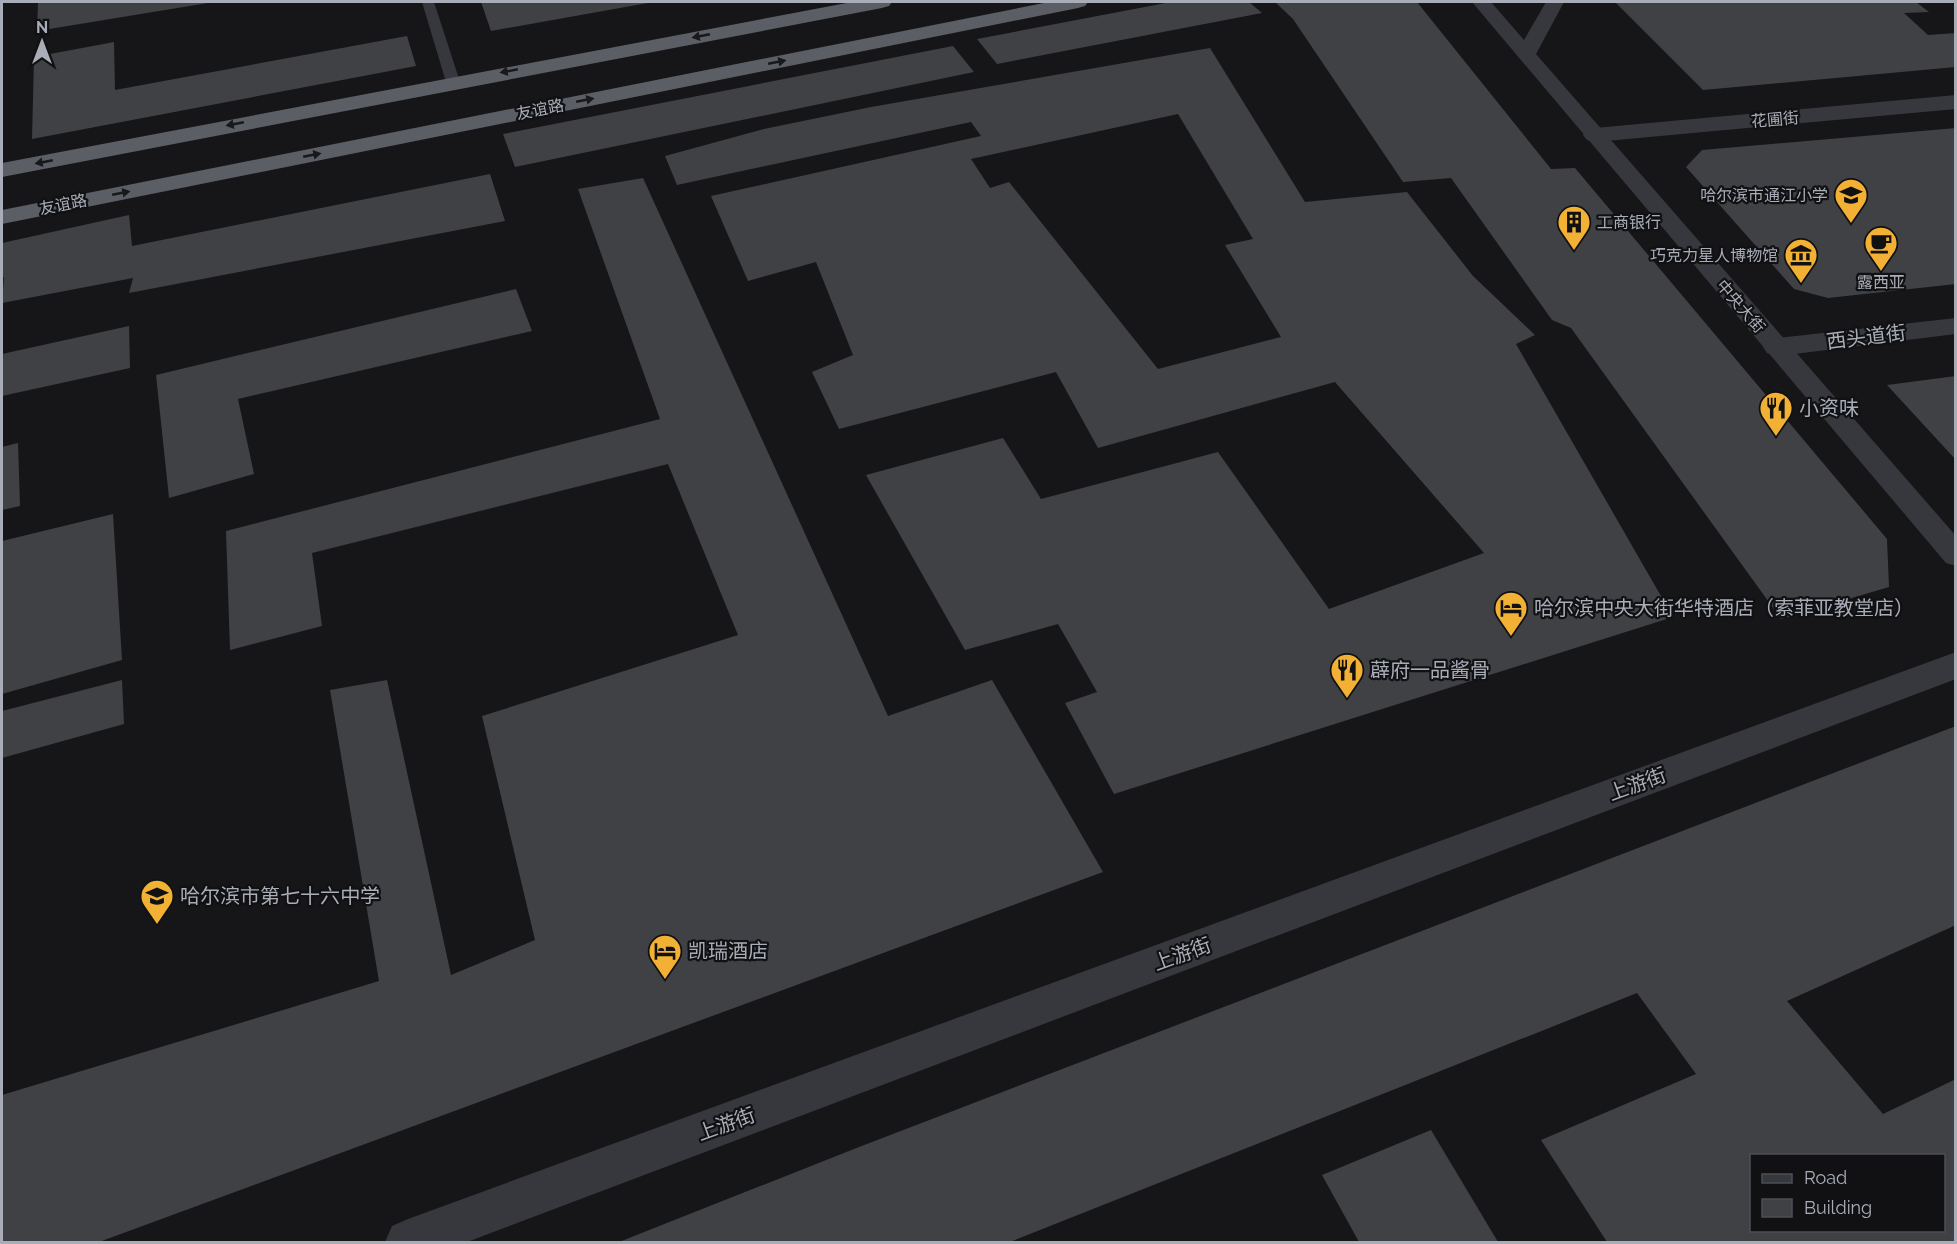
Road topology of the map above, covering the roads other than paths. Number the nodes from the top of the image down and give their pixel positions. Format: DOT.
graph roads {
  1 [pos="428,2"];
  2 [pos="882,2"];
  3 [pos="1078,2"];
  4 [pos="1481,2"];
  5 [pos="1555,2"];
  6 [pos="1526,54"];
  7 [pos="453,82"];
  8 [pos="1956,102"];
  9 [pos="1595,135"];
  10 [pos="2,170"];
  11 [pos="2,217"];
  12 [pos="1956,326"];
  13 [pos="1777,347"];
  14 [pos="1956,556"];
  15 [pos="1956,665"];
  16 [pos="408,1242"];
  1 -- 7 [label="lane"];
  2 -- 7 [label="highway, one-way"];
  11 -- 3 [label="highway, 友谊路, one-way"];
  4 -- 6 [label="street, 中央大街"];
  5 -- 6 [label="street"];
  6 -- 9 [label="street, 中央大街"];
  7 -- 10 [label="highway, one-way"];
  8 -- 9 [label="street, 花圃街"];
  9 -- 13 [label="street, 中央大街"];
  12 -- 13 [label="street, 西头道街"];
  13 -- 14 [label="street, 中央大街"];
  15 -- 16 [label="street, 上游街"];
}
